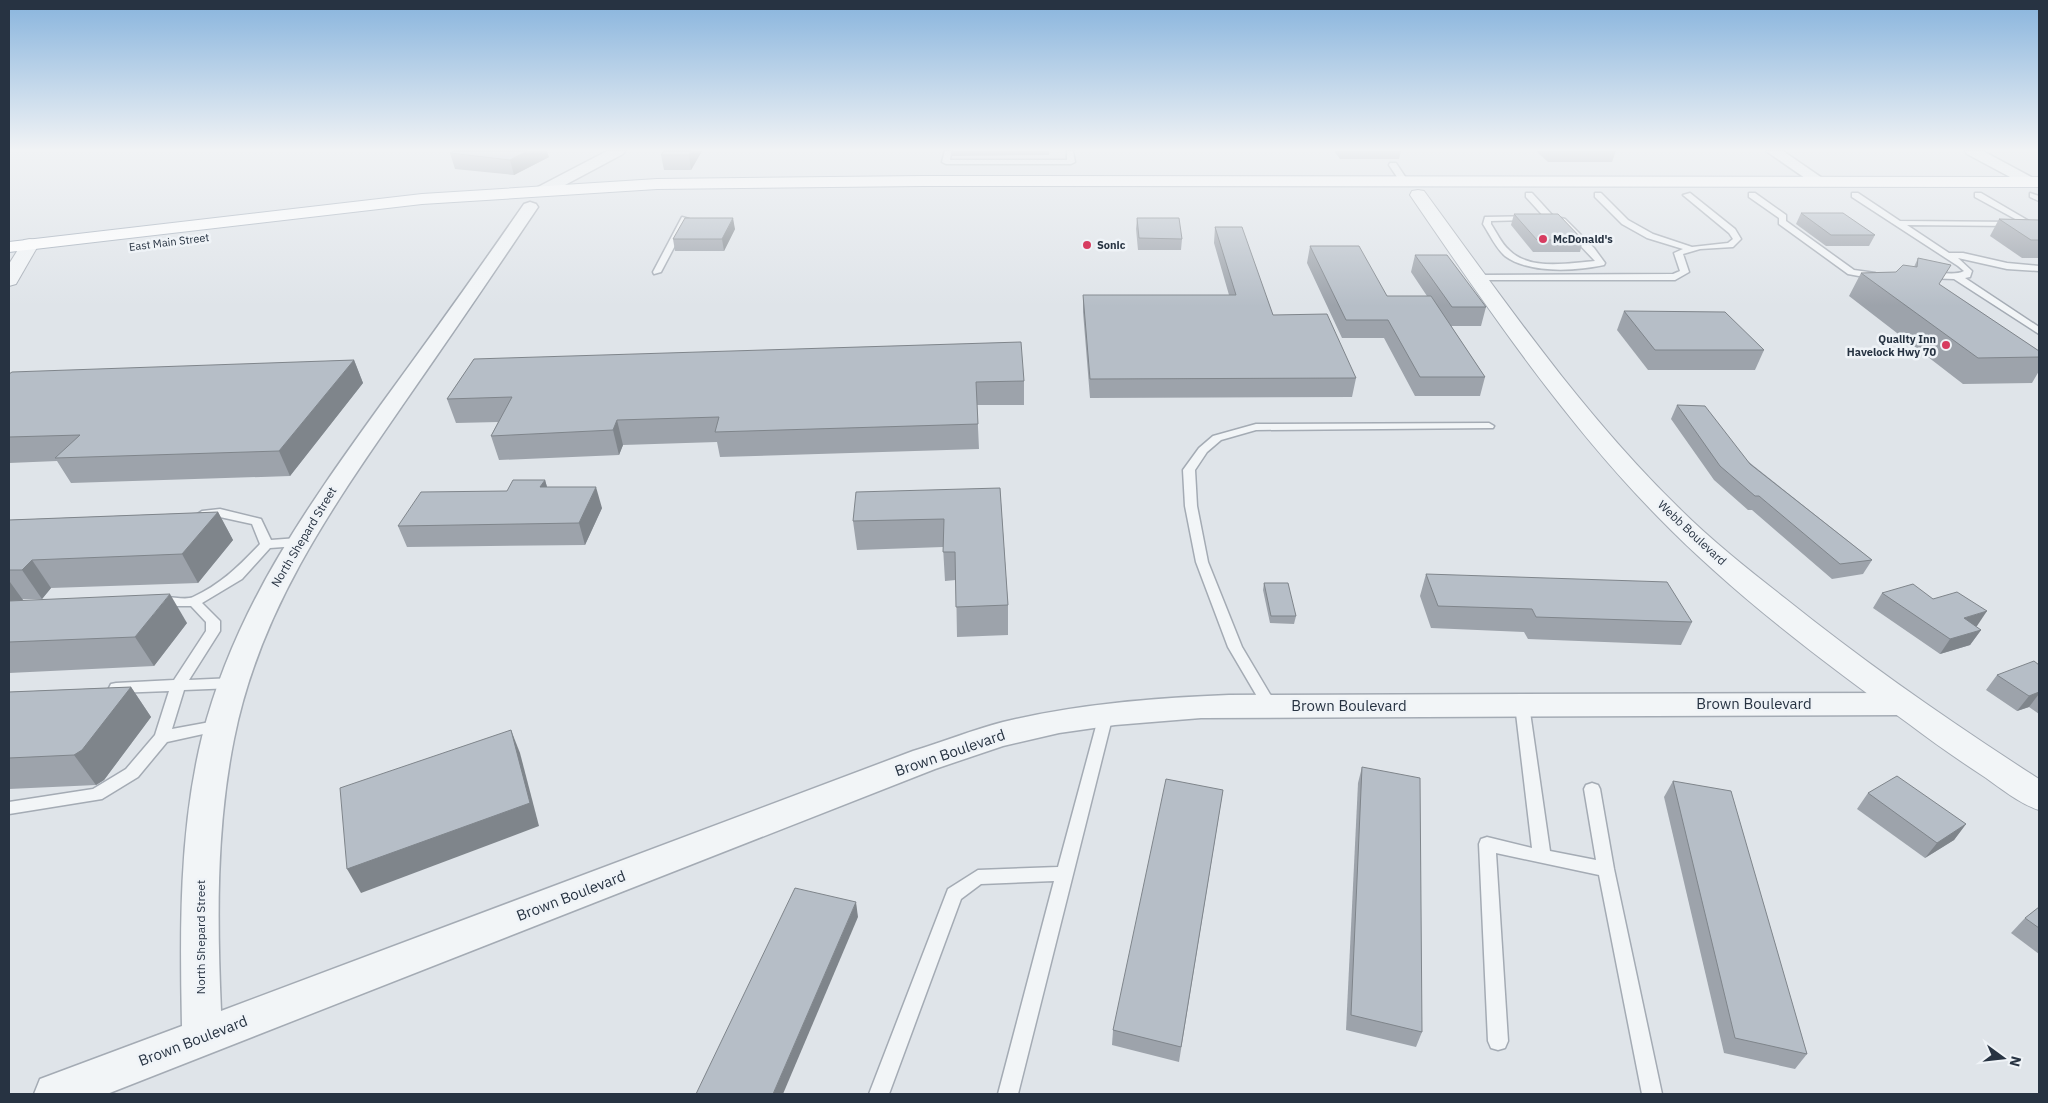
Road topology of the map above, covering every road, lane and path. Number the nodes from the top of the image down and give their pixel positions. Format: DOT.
graph roads {
  1 [pos="458,202"];
  2 [pos="509,202"];
  3 [pos="535,202"];
  4 [pos="1422,202"];
  5 [pos="1536,202"];
  6 [pos="1605,202"];
  7 [pos="1697,202"];
  8 [pos="1763,202"];
  9 [pos="1866,202"];
  10 [pos="1991,202"];
  11 [pos="1550,218"];
  12 [pos="685,219"];
  13 [pos="1899,224"];
  14 [pos="2028,224"];
  15 [pos="2039,230"];
  16 [pos="1691,249"];
  17 [pos="17,253"];
  18 [pos="1948,255"];
  19 [pos="1601,263"];
  20 [pos="2039,268"];
  21 [pos="657,272"];
  22 [pos="1888,276"];
  23 [pos="1917,276"];
  24 [pos="1956,276"];
  25 [pos="1478,278"];
  26 [pos="1614,278"];
  27 [pos="9,280"];
  28 [pos="2039,331"];
  29 [pos="1489,426"];
  30 [pos="191,516"];
  31 [pos="298,542"];
  32 [pos="266,544"];
  33 [pos="194,602"];
  34 [pos="148,603"];
  35 [pos="234,683"];
  36 [pos="178,686"];
  37 [pos="98,689"];
  38 [pos="1902,704"];
  39 [pos="1522,705"];
  40 [pos="1270,706"];
  41 [pos="1106,715"];
  42 [pos="222,724"];
  43 [pos="162,737"];
  44 [pos="1592,789"];
  45 [pos="2039,796"];
  46 [pos="9,808"];
  47 [pos="1542,857"];
  48 [pos="1606,870"];
  49 [pos="1065,874"];
  50 [pos="202,1038"];
  51 [pos="1498,1041"];
  52 [pos="55,1094"];
  53 [pos="880,1094"];
  54 [pos="1008,1094"];
  55 [pos="1652,1094"];
  1 -- 17 [label="main road, East Main Street"];
  2 -- 17 [label="main road, East Main Street"];
  3 -- 31 [label="street, North Shepard Street"];
  4 -- 25 [label="street, Webb Boulevard"];
  5 -- 11 [label="lane"];
  6 -- 16 [label="lane"];
  7 -- 16 [label="lane"];
  8 -- 22 [label="lane"];
  9 -- 13 [label="lane"];
  10 -- 14 [label="lane"];
  11 -- 19 [label="lane"];
  11 -- 19 [label="lane"];
  12 -- 21 [label="lane"];
  13 -- 14 [label="lane"];
  13 -- 18 [label="lane"];
  14 -- 15 [label="lane"];
  16 -- 26 [label="lane"];
  17 -- 27 [label="street"];
  18 -- 20 [label="lane"];
  18 -- 24 [label="lane"];
  19 -- 26 [label="lane"];
  23 -- 24 [label="lane"];
  24 -- 28 [label="lane"];
  25 -- 26 [label="lane"];
  25 -- 38 [label="street, Webb Boulevard"];
  29 -- 40 [label="lane"];
  30 -- 32 [label="lane"];
  31 -- 32 [label="lane"];
  31 -- 35 [label="street, North Shepard Street"];
  32 -- 33 [label="lane"];
  33 -- 34 [label="lane"];
  33 -- 36 [label="lane"];
  35 -- 36 [label="lane"];
  35 -- 42 [label="street, North Shepard Street"];
  36 -- 37 [label="lane"];
  36 -- 43 [label="lane"];
  38 -- 39 [label="street, Brown Boulevard"];
  38 -- 45 [label="street, Webb Boulevard"];
  39 -- 40 [label="street, Brown Boulevard"];
  39 -- 47 [label="lane"];
  40 -- 41 [label="street, Brown Boulevard"];
  41 -- 49 [label="lane"];
  41 -- 50 [label="street, Brown Boulevard"];
  42 -- 43 [label="lane"];
  42 -- 50 [label="street, North Shepard Street"];
  43 -- 46 [label="lane"];
  44 -- 48 [label="lane"];
  47 -- 48 [label="lane"];
  47 -- 51 [label="lane"];
  48 -- 55 [label="lane"];
  49 -- 53 [label="lane"];
  49 -- 54 [label="lane"];
  50 -- 52 [label="street, Brown Boulevard"];
}
